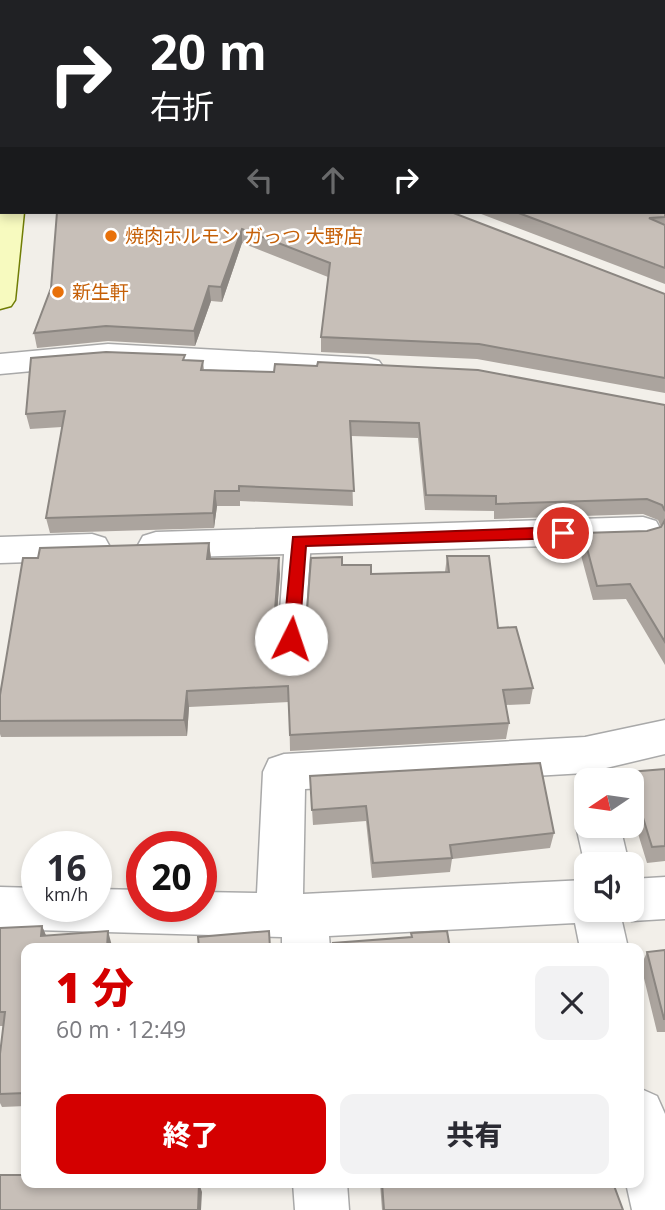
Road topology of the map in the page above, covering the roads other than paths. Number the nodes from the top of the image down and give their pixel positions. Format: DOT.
graph roads {
  1 [pos="10,214"];
  2 [pos="0,300"];
  3 [pos="0,364"];
  4 [pos="394,369"];
  5 [pos="643,530"];
  6 [pos="299,541"];
  7 [pos="0,550"];
  8 [pos="291,639"];
  9 [pos="665,737"];
  10 [pos="574,768"];
  11 [pos="587,768"];
  12 [pos="665,898"];
  13 [pos="644,899"];
  14 [pos="574,902"];
  15 [pos="0,908"];
  16 [pos="599,922"];
  17 [pos="297,927"];
  18 [pos="603,943"];
  19 [pos="644,1138"];
  20 [pos="320,1188"];
  21 [pos="322,1210"];
  22 [pos="659,1210"];
  1 -- 2 [label="street"];
  3 -- 4 [label="street"];
  5 -- 6 [label="street"];
  6 -- 7 [label="street"];
  6 -- 8 [label="lane"];
  9 -- 11 [label="street"];
  10 -- 17 [label="street"];
  12 -- 13 [label="street"];
  14 -- 17 [label="street"];
  15 -- 17 [label="street"];
  16 -- 18 [label="street"];
  19 -- 22 [label="street"];
  20 -- 21 [label="street"];
}
